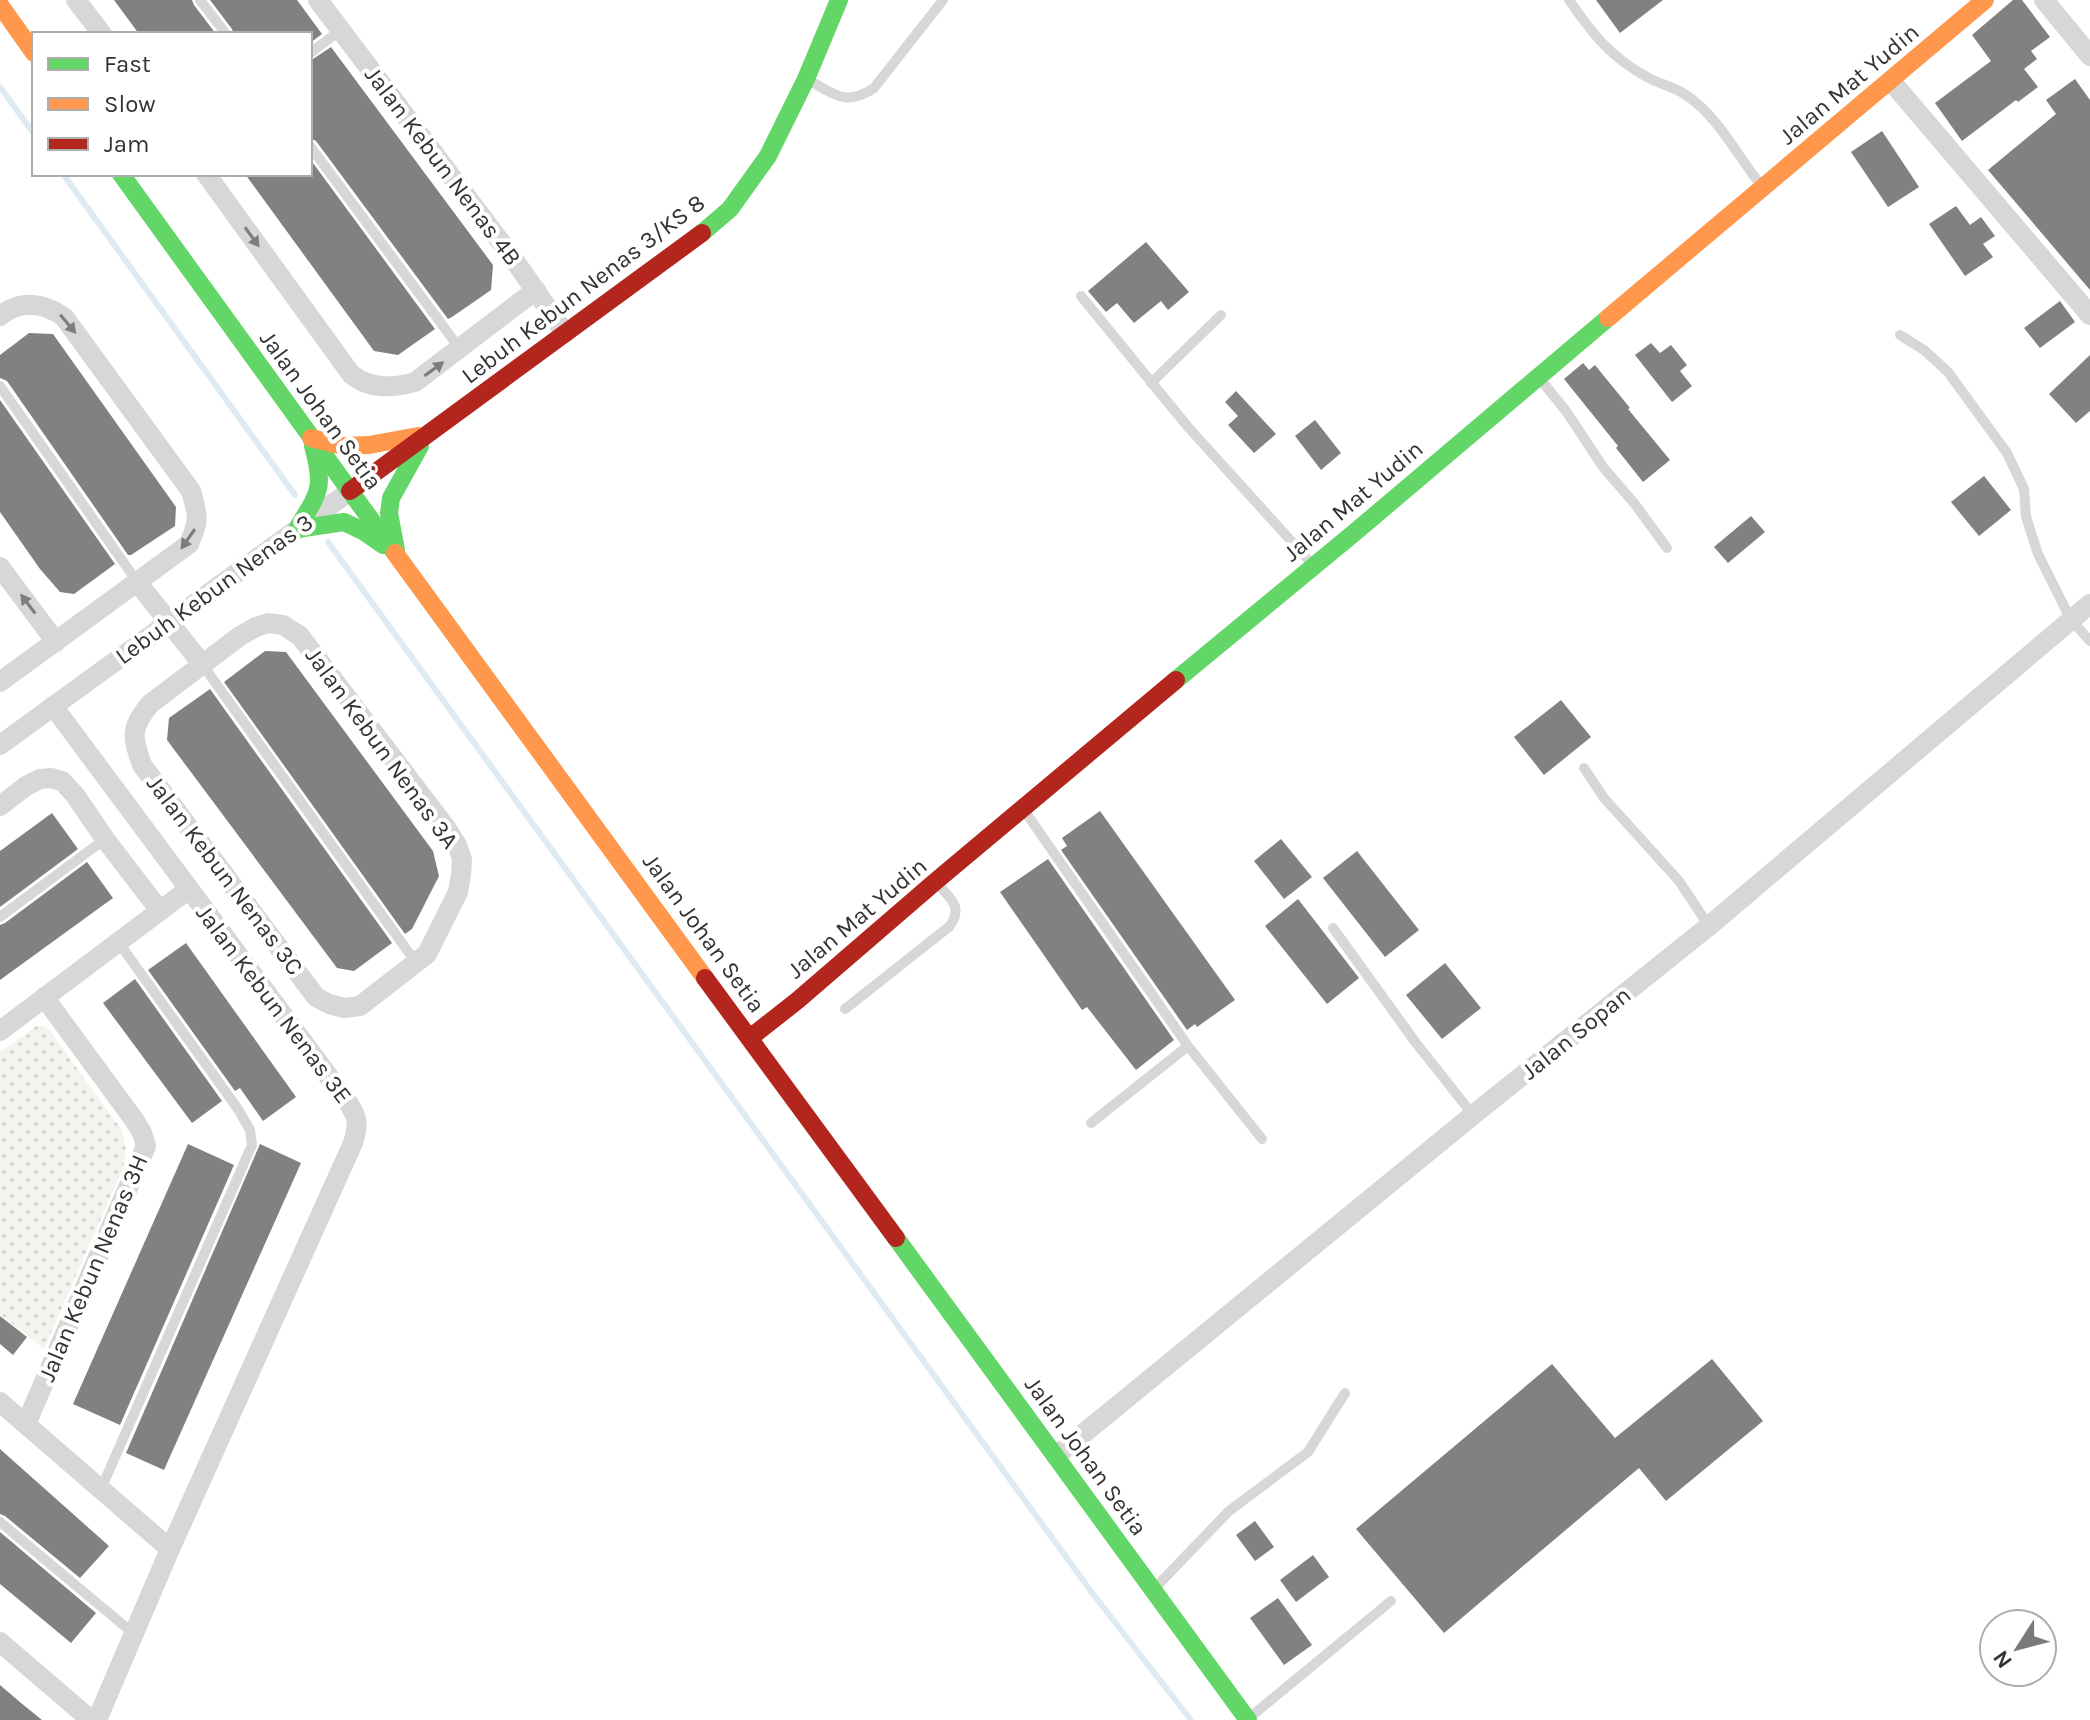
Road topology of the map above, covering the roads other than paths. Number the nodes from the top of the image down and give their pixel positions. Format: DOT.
graph roads {
  1 [pos="76,0"];
  2 [pos="200,0"];
  3 [pos="318,0"];
  4 [pos="839,0"];
  5 [pos="943,0"];
  6 [pos="1569,0"];
  7 [pos="1985,0"];
  8 [pos="2044,0"];
  9 [pos="0,5"];
  10 [pos="341,30"];
  11 [pos="100,32"];
  12 [pos="224,32"];
  13 [pos="32,50"];
  14 [pos="312,52"];
  15 [pos="2090,56"];
  16 [pos="806,79"];
  17 [pos="1891,81"];
  18 [pos="312,149"];
  19 [pos="122,176"];
  20 [pos="207,176"];
  21 [pos="1762,187"];
  22 [pos="536,290"];
  23 [pos="1081,296"];
  24 [pos="1221,315"];
  25 [pos="2090,315"];
  26 [pos="0,316"];
  27 [pos="565,333"];
  28 [pos="1900,335"];
  29 [pos="460,349"];
  30 [pos="1539,377"];
  31 [pos="1151,383"];
  32 [pos="0,386"];
  33 [pos="427,434"];
  34 [pos="311,438"];
  35 [pos="350,491"];
  36 [pos="297,529"];
  37 [pos="1667,548"];
  38 [pos="397,556"];
  39 [pos="1313,565"];
  40 [pos="0,567"];
  41 [pos="138,583"];
  42 [pos="2090,604"];
  43 [pos="2071,620"];
  44 [pos="170,621"];
  45 [pos="2090,641"];
  46 [pos="56,642"];
  47 [pos="202,664"];
  48 [pos="0,682"];
  49 [pos="53,706"];
  50 [pos="0,745"];
  51 [pos="1584,768"];
  52 [pos="0,806"];
  53 [pos="1023,808"];
  54 [pos="105,839"];
  55 [pos="936,881"];
  56 [pos="189,889"];
  57 [pos="160,911"];
  58 [pos="0,917"];
  59 [pos="1709,926"];
  60 [pos="1333,928"];
  61 [pos="119,943"];
  62 [pos="417,964"];
  63 [pos="44,997"];
  64 [pos="845,1009"];
  65 [pos="0,1031"];
  66 [pos="751,1037"];
  67 [pos="1188,1046"];
  68 [pos="1473,1115"];
  69 [pos="1091,1123"];
  70 [pos="1262,1139"];
  71 [pos="1345,1393"];
  72 [pos="0,1402"];
  73 [pos="26,1424"];
  74 [pos="1056,1456"];
  75 [pos="101,1489"];
  76 [pos="0,1522"];
  77 [pos="170,1549"];
  78 [pos="1153,1589"];
  79 [pos="1391,1601"];
  80 [pos="134,1634"];
  81 [pos="0,1642"];
  82 [pos="94,1720"];
  83 [pos="1248,1720"];
  1 -- 11 [label="street"];
  2 -- 12 [label="lane"];
  3 -- 10 [label="street, Jalan Kebun Nenas 4B"];
  4 -- 16 [label="main road, Lebuh Kebun Nenas 3/KS 8"];
  5 -- 16 [label="lane"];
  6 -- 21 [label="lane"];
  7 -- 17 [label="main road, Jalan Mat Yudin"];
  8 -- 15 [label="street"];
  9 -- 13 [label="main road"];
  10 -- 14 [label="lane"];
  10 -- 22 [label="street, Jalan Kebun Nenas 4B"];
  16 -- 27 [label="main road, Lebuh Kebun Nenas 3/KS 8"];
  17 -- 21 [label="main road, Jalan Mat Yudin"];
  17 -- 25 [label="street"];
  18 -- 29 [label="lane"];
  19 -- 34 [label="main road, Jalan Johan Setia"];
  20 -- 29 [label="street, one-way"];
  21 -- 30 [label="main road, Jalan Mat Yudin"];
  22 -- 27 [label="street, Jalan Kebun Nenas 4B"];
  22 -- 29 [label="street"];
  23 -- 31 [label="lane"];
  24 -- 31 [label="lane"];
  26 -- 41 [label="street, one-way"];
  27 -- 33 [label="main road, Lebuh Kebun Nenas 3/KS 8"];
  28 -- 43 [label="lane"];
  30 -- 37 [label="lane"];
  30 -- 39 [label="main road, Jalan Mat Yudin"];
  31 -- 39 [label="lane"];
  32 -- 41 [label="lane"];
  33 -- 34 [label="main road"];
  33 -- 35 [label="main road, Lebuh Kebun Nenas 3"];
  33 -- 38 [label="main road"];
  34 -- 35 [label="main road, Jalan Johan Setia"];
  34 -- 36 [label="main road"];
  35 -- 36 [label="street, Lebuh Kebun Nenas 3"];
  35 -- 38 [label="main road, Jalan Johan Setia"];
  36 -- 38 [label="main road"];
  36 -- 44 [label="street, Lebuh Kebun Nenas 3"];
  38 -- 66 [label="main road, Jalan Johan Setia"];
  39 -- 53 [label="main road, Jalan Mat Yudin"];
  46 -- 40 [label="street, one-way"];
  41 -- 44 [label="street"];
  41 -- 46 [label="street"];
  42 -- 43 [label="street, Jalan Sopan"];
  43 -- 45 [label="lane"];
  43 -- 59 [label="street, Jalan Sopan"];
  44 -- 47 [label="street"];
  44 -- 49 [label="street, Lebuh Kebun Nenas 3"];
  46 -- 48 [label="street"];
  47 -- 62 [label="lane"];
  47 -- 62 [label="street, Jalan Kebun Nenas 3A"];
  47 -- 62 [label="street, Jalan Kebun Nenas 3C"];
  49 -- 50 [label="street, Lebuh Kebun Nenas 3"];
  49 -- 56 [label="street, Jalan Kebun Nenas 3E"];
  51 -- 59 [label="lane"];
  52 -- 54 [label="street"];
  53 -- 55 [label="main road, Jalan Mat Yudin"];
  53 -- 67 [label="lane"];
  54 -- 57 [label="street"];
  54 -- 58 [label="lane"];
  55 -- 64 [label="lane"];
  55 -- 66 [label="main road, Jalan Mat Yudin"];
  56 -- 57 [label="street"];
  56 -- 77 [label="street, Jalan Kebun Nenas 3E"];
  57 -- 61 [label="street"];
  59 -- 68 [label="street, Jalan Sopan"];
  60 -- 68 [label="lane"];
  61 -- 63 [label="street"];
  61 -- 75 [label="lane"];
  63 -- 65 [label="street"];
  63 -- 73 [label="street, Jalan Kebun Nenas 3H"];
  66 -- 74 [label="main road, Jalan Johan Setia"];
  67 -- 69 [label="lane"];
  67 -- 70 [label="lane"];
  68 -- 74 [label="street, Jalan Sopan"];
  71 -- 78 [label="lane"];
  72 -- 73 [label="street"];
  73 -- 75 [label="street"];
  74 -- 78 [label="main road, Jalan Johan Setia"];
  75 -- 77 [label="street"];
  76 -- 80 [label="lane"];
  77 -- 80 [label="street"];
  78 -- 83 [label="main road, Jalan Johan Setia"];
  79 -- 83 [label="lane"];
  80 -- 82 [label="street"];
  81 -- 82 [label="street"];
}
